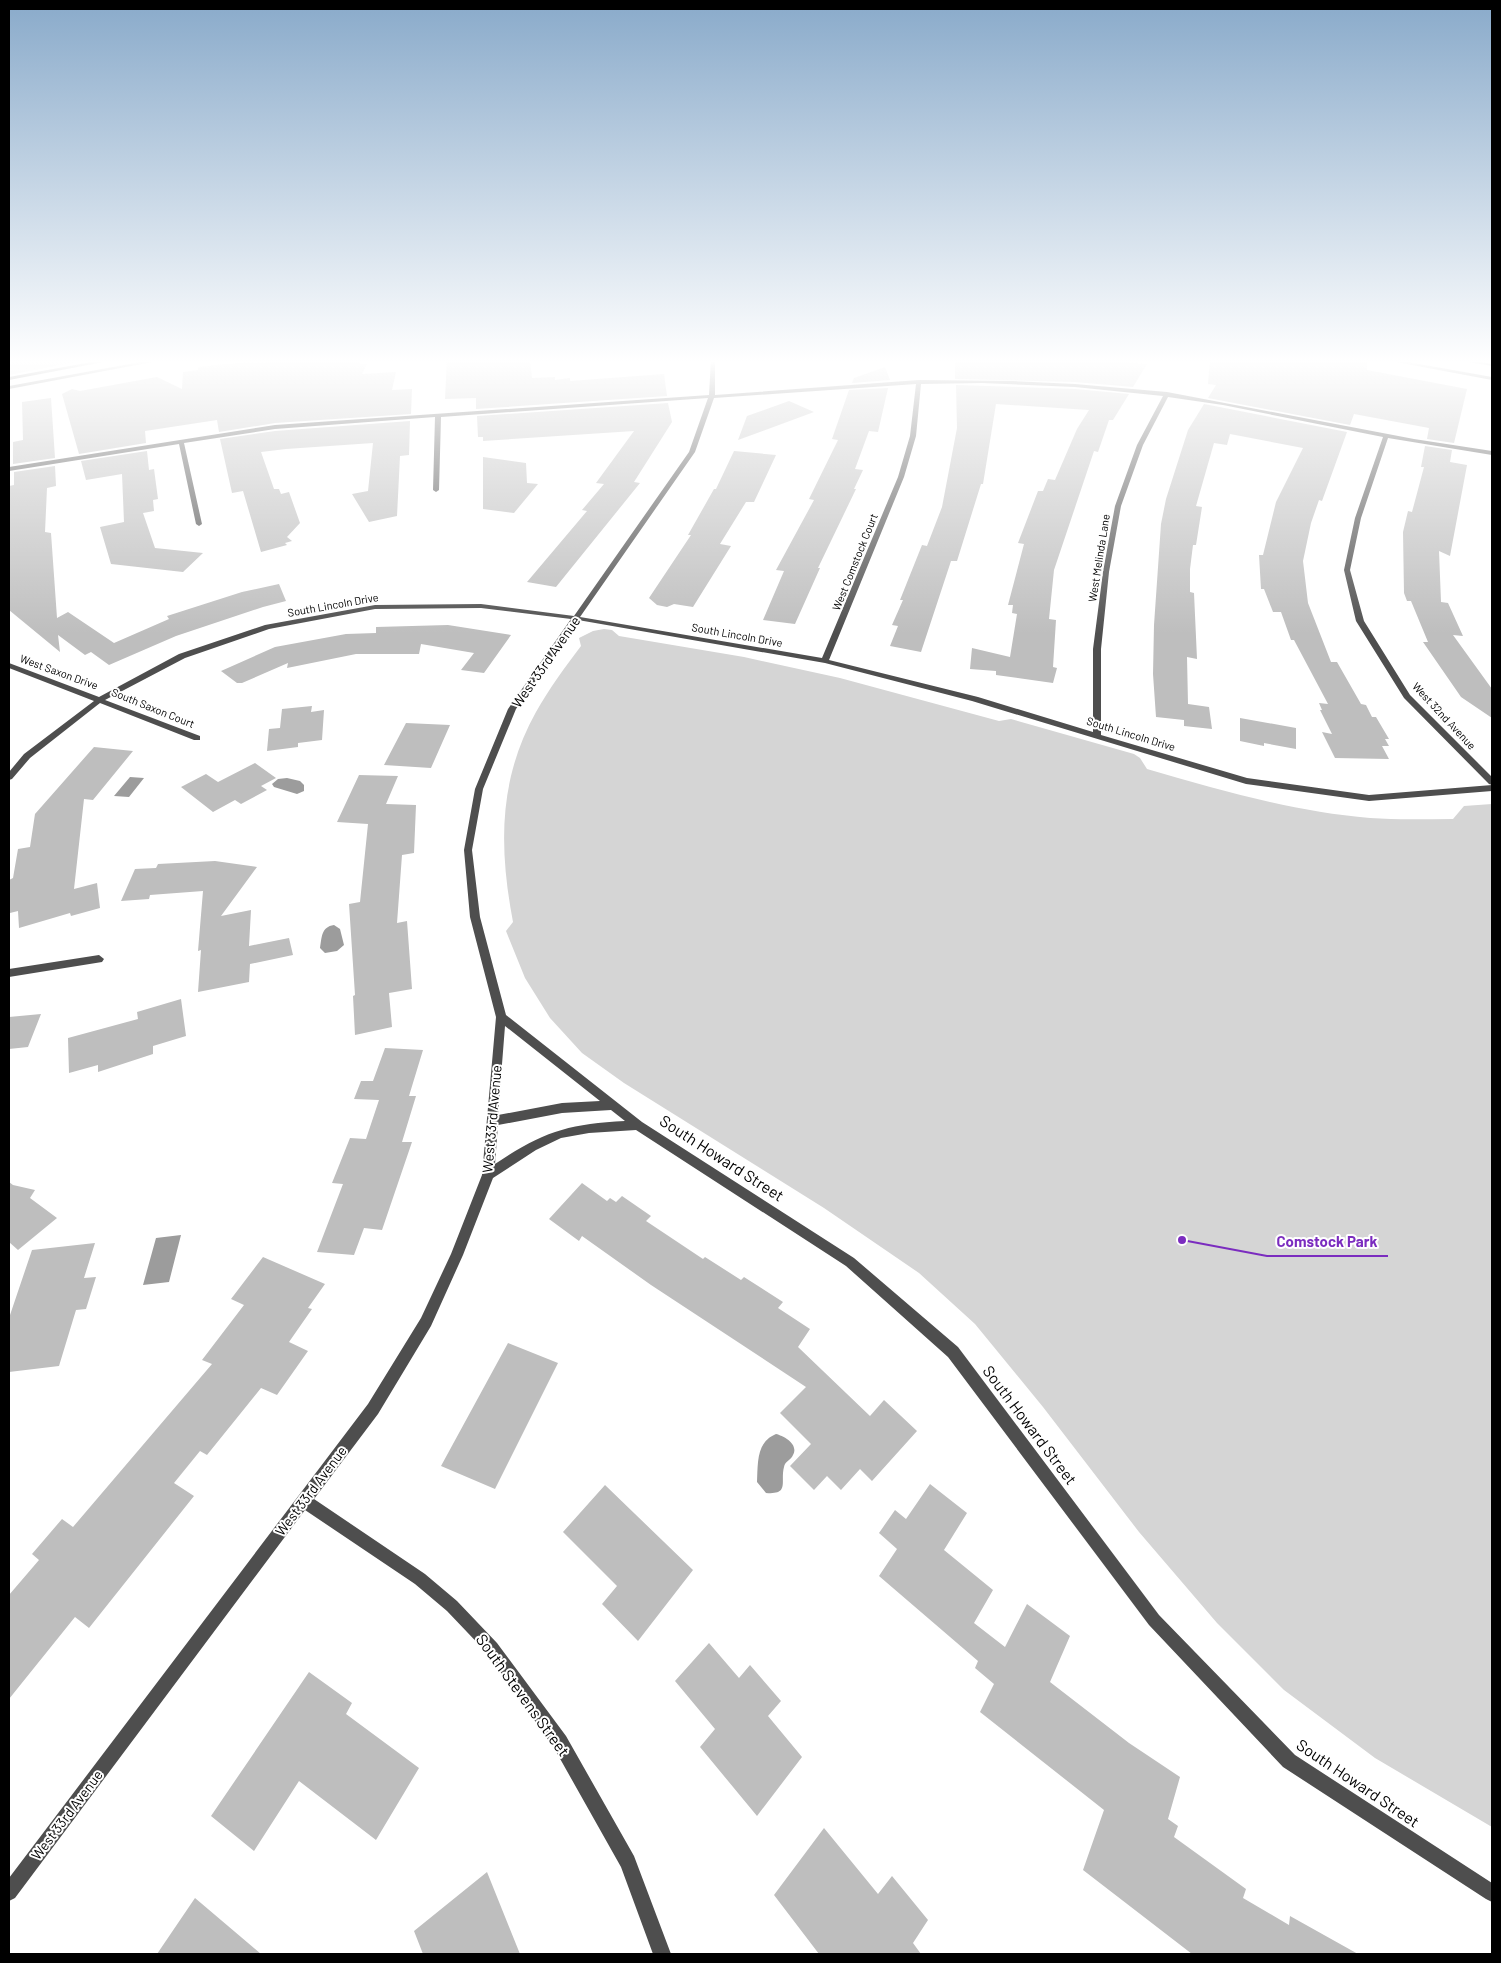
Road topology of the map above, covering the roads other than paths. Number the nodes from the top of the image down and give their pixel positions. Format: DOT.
graph roads {
  1 [pos="123,451"];
  2 [pos="184,451"];
  3 [pos="437,451"];
  4 [pos="692,451"];
  5 [pos="909,451"];
  6 [pos="1138,451"];
  7 [pos="1381,451"];
  8 [pos="1472,451"];
  9 [pos="1492,454"];
  10 [pos="9,469"];
  11 [pos="436,490"];
  12 [pos="199,524"];
  13 [pos="576,618"];
  14 [pos="824,661"];
  15 [pos="9,666"];
  16 [pos="101,699"];
  17 [pos="1097,736"];
  18 [pos="197,738"];
  19 [pos="9,777"];
  20 [pos="1492,782"];
  21 [pos="1492,788"];
  22 [pos="99,959"];
  23 [pos="9,973"];
  24 [pos="501,1017"];
  25 [pos="612,1105"];
  26 [pos="493,1121"];
  27 [pos="638,1125"];
  28 [pos="488,1175"];
  29 [pos="304,1501"];
  30 [pos="9,1892"];
  31 [pos="1492,1893"];
  32 [pos="662,1954"];
  1 -- 10 [label="street"];
  2 -- 12 [label="street"];
  3 -- 11 [label="street"];
  4 -- 13 [label="street, West 33rd Avenue"];
  5 -- 14 [label="street, West Comstock Court"];
  6 -- 17 [label="street, West Melinda Lane"];
  7 -- 20 [label="street, West 32nd Avenue"];
  8 -- 9 [label="street"];
  13 -- 14 [label="street, South Lincoln Drive"];
  13 -- 16 [label="street, South Lincoln Drive"];
  13 -- 24 [label="street, West 33rd Avenue"];
  14 -- 17 [label="street, South Lincoln Drive"];
  15 -- 16 [label="street, West Saxon Drive"];
  16 -- 18 [label="street, South Saxon Court"];
  16 -- 19 [label="street, South Lincoln Drive"];
  17 -- 21 [label="street, South Lincoln Drive"];
  22 -- 23 [label="street"];
  24 -- 25 [label="street, South Howard Street"];
  24 -- 26 [label="street, West 33rd Avenue"];
  25 -- 26 [label="street"];
  25 -- 27 [label="street, South Howard Street"];
  26 -- 28 [label="street, West 33rd Avenue"];
  27 -- 28 [label="street"];
  27 -- 31 [label="street, South Howard Street"];
  28 -- 29 [label="street, West 33rd Avenue"];
  29 -- 30 [label="street, West 33rd Avenue"];
  29 -- 32 [label="street, South Stevens Street"];
}
